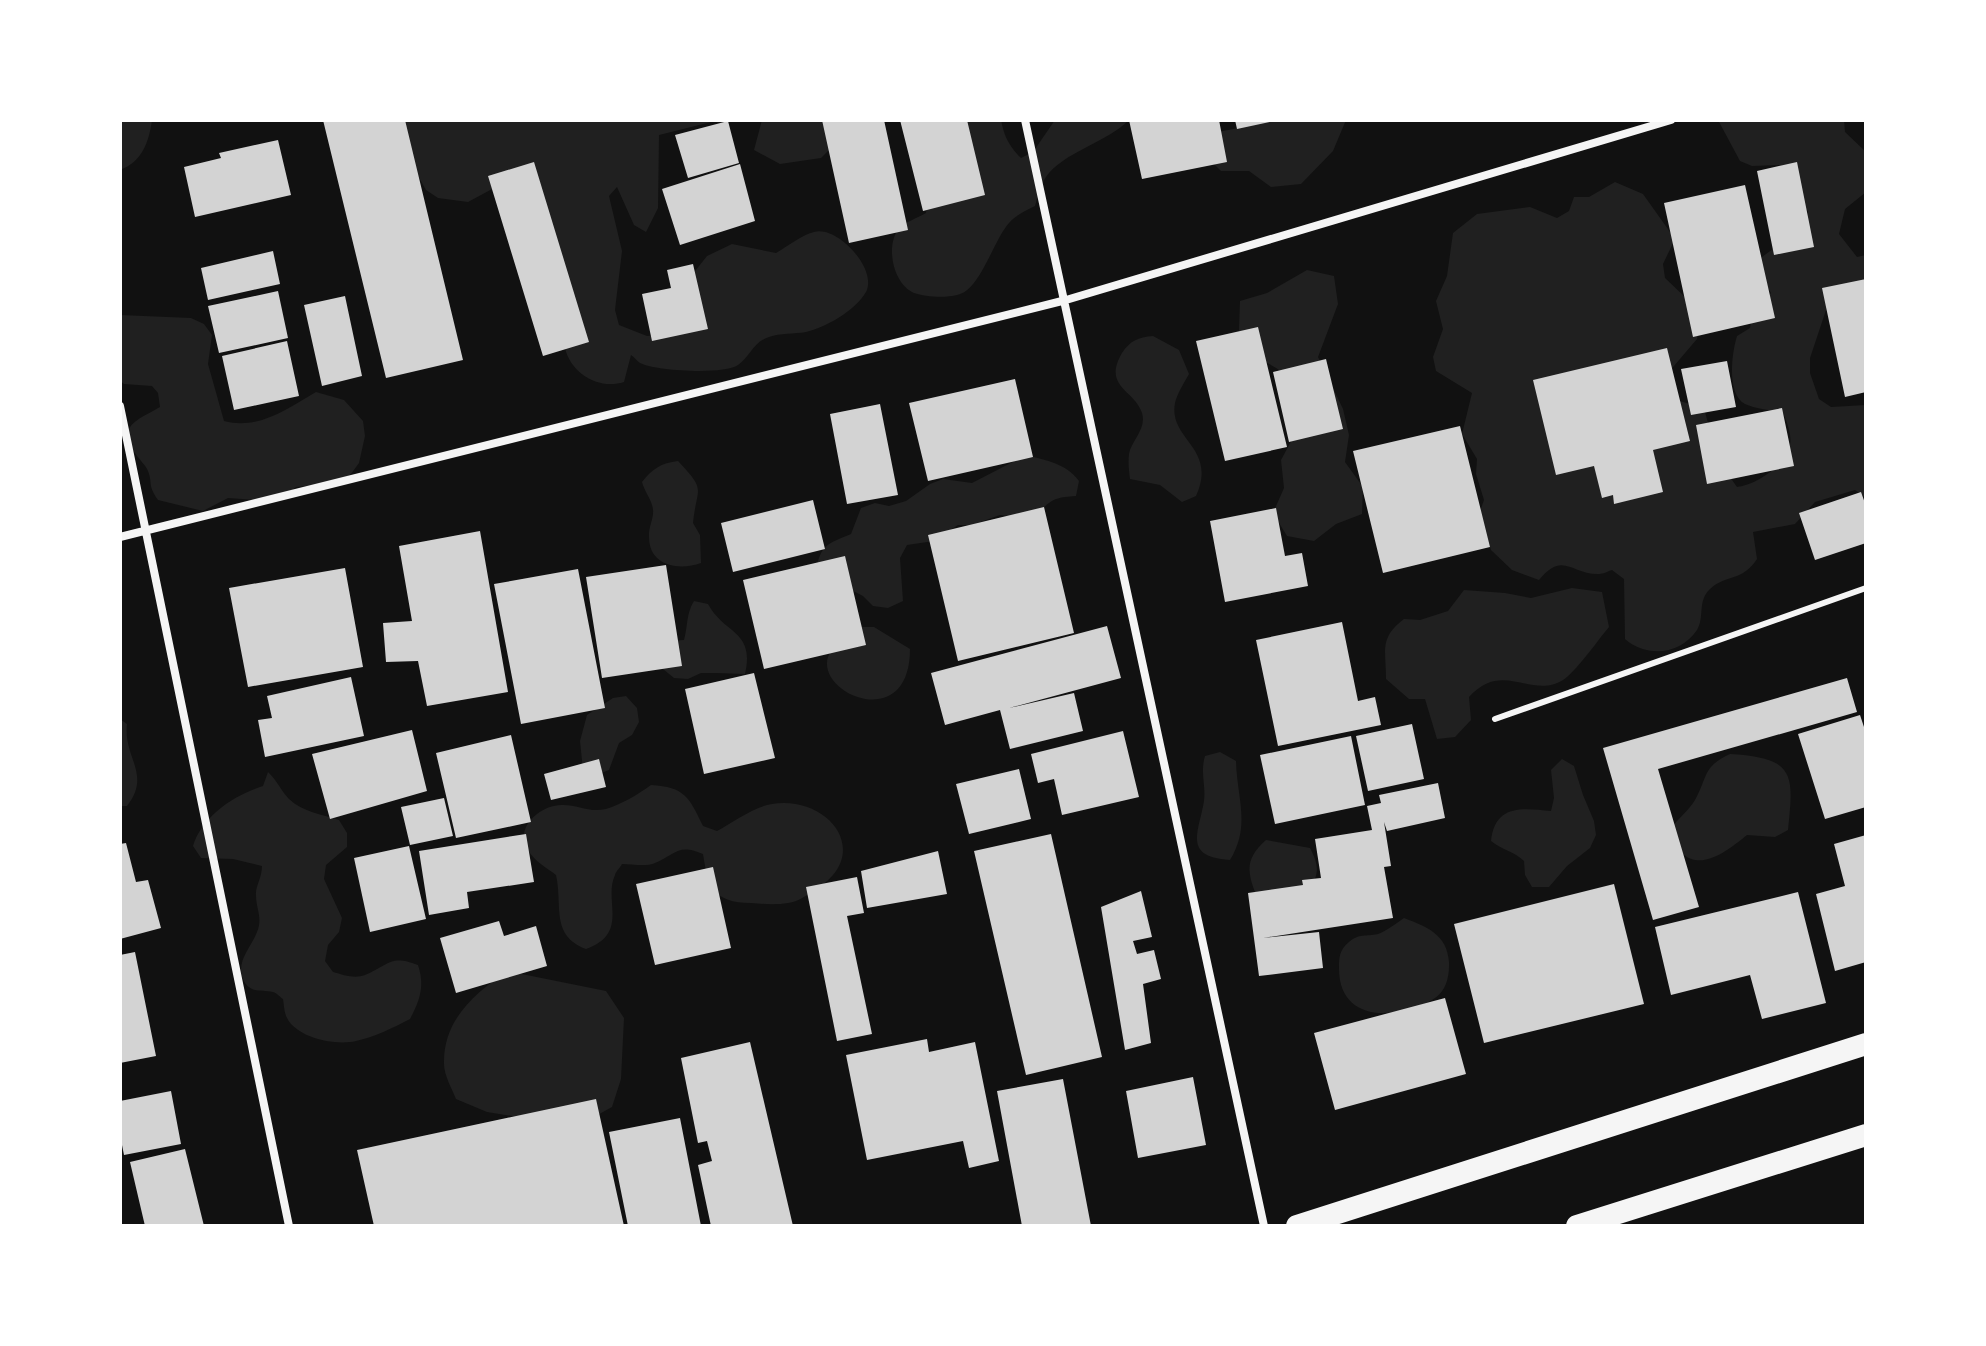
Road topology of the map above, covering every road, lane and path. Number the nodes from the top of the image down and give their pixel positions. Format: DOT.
graph roads {
  1 [pos="1025,120"];
  2 [pos="1671,120"];
  3 [pos="1066,300"];
  4 [pos="120,406"];
  5 [pos="147,530"];
  6 [pos="120,537"];
  7 [pos="1866,588"];
  8 [pos="1495,719"];
  9 [pos="1866,1044"];
  10 [pos="1866,1135"];
  11 [pos="289,1226"];
  12 [pos="1264,1226"];
  13 [pos="1297,1226"];
  14 [pos="1577,1226"];
  1 -- 3 [label="street"];
  2 -- 3 [label="street"];
  3 -- 5 [label="street"];
  3 -- 12 [label="street"];
  4 -- 5 [label="street"];
  5 -- 6 [label="street"];
  5 -- 11 [label="street"];
  7 -- 8 [label="lane"];
  9 -- 13 [label="highway"];
  10 -- 14 [label="highway"];
}
